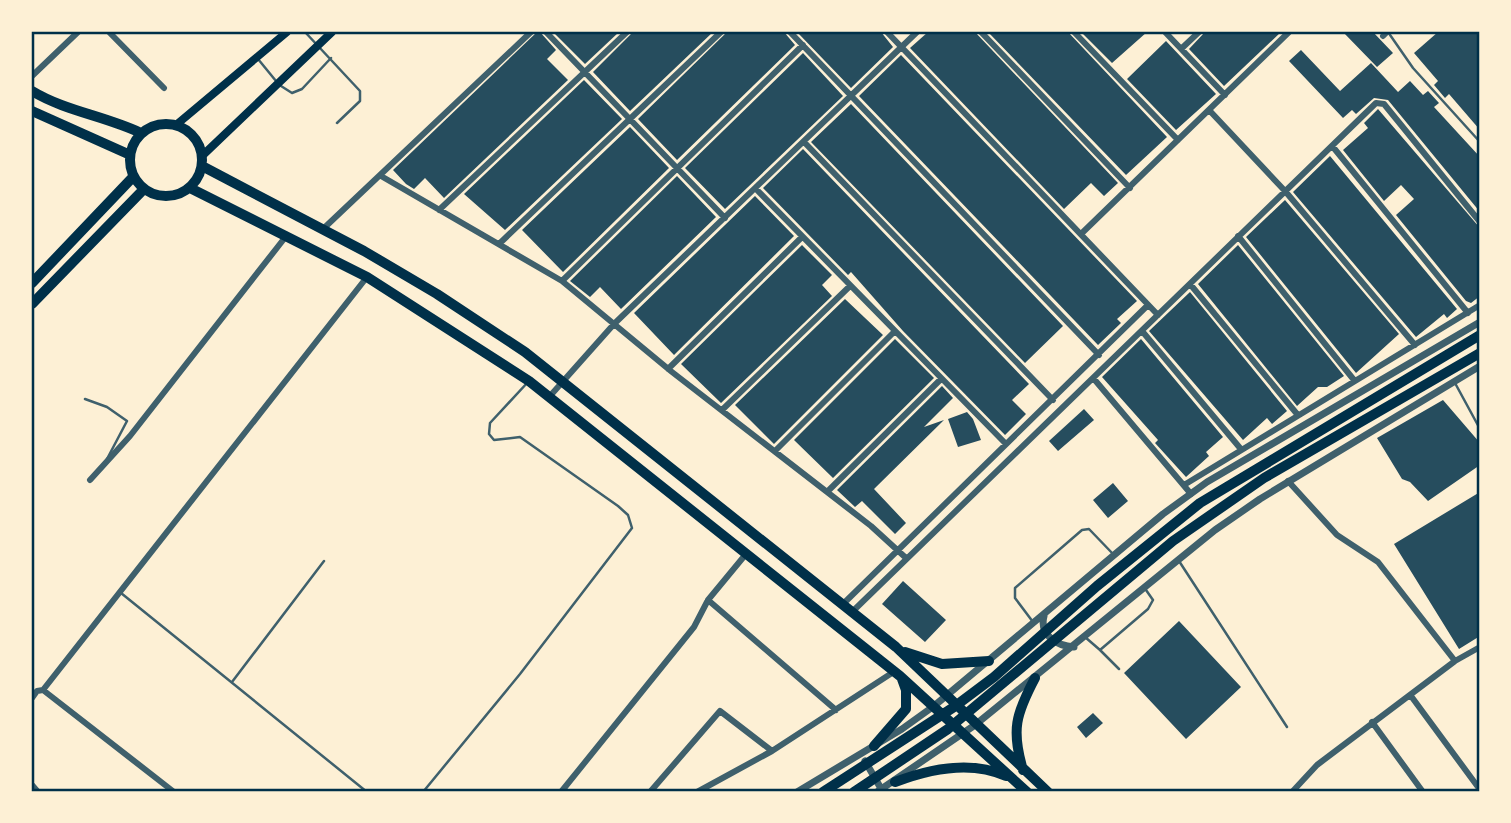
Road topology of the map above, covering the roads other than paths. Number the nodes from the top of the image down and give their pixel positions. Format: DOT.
graph roads {
  1 [pos="78,32"];
  2 [pos="108,32"];
  3 [pos="287,32"];
  4 [pos="306,32"];
  5 [pos="331,32"];
  6 [pos="531,32"];
  7 [pos="547,32"];
  8 [pos="627,32"];
  9 [pos="721,32"];
  10 [pos="790,32"];
  11 [pos="887,32"];
  12 [pos="916,32"];
  13 [pos="981,32"];
  14 [pos="1074,32"];
  15 [pos="1165,32"];
  16 [pos="1199,32"];
  17 [pos="1289,32"];
  18 [pos="1386,33"];
  19 [pos="317,44"];
  20 [pos="803,45"];
  21 [pos="901,46"];
  22 [pos="1181,49"];
  23 [pos="331,58"];
  24 [pos="258,59"];
  25 [pos="586,72"];
  26 [pos="32,76"];
  27 [pos="277,82"];
  28 [pos="164,88"];
  29 [pos="32,91"];
  30 [pos="1224,95"];
  31 [pos="852,97"];
  32 [pos="1209,110"];
  33 [pos="32,111"];
  34 [pos="631,118"];
  35 [pos="337,123"];
  36 [pos="176,125"];
  37 [pos="141,133"];
  38 [pos="1178,140"];
  39 [pos="804,142"];
  40 [pos="1479,142"];
  41 [pos="1333,147"];
  42 [pos="128,154"];
  43 [pos="202,161"];
  44 [pos="677,166"];
  45 [pos="381,176"];
  46 [pos="133,177"];
  47 [pos="190,188"];
  48 [pos="1130,188"];
  49 [pos="144,189"];
  50 [pos="756,189"];
  51 [pos="1285,191"];
  52 [pos="439,210"];
  53 [pos="725,218"];
  54 [pos="1479,222"];
  55 [pos="323,229"];
  56 [pos="1081,234"];
  57 [pos="287,235"];
  58 [pos="1238,236"];
  59 [pos="802,237"];
  60 [pos="499,244"];
  61 [pos="367,277"];
  62 [pos="562,281"];
  63 [pos="32,283"];
  64 [pos="1190,284"];
  65 [pos="850,286"];
  66 [pos="32,304"];
  67 [pos="1148,305"];
  68 [pos="1479,305"];
  69 [pos="1468,313"];
  70 [pos="1158,315"];
  71 [pos="1479,322"];
  72 [pos="614,324"];
  73 [pos="895,331"];
  74 [pos="1142,331"];
  75 [pos="1479,335"];
  76 [pos="1415,345"];
  77 [pos="1479,353"];
  78 [pos="1099,355"];
  79 [pos="1383,363"];
  80 [pos="1479,366"];
  81 [pos="668,369"];
  82 [pos="1391,375"];
  83 [pos="942,379"];
  84 [pos="1094,379"];
  85 [pos="1354,380"];
  86 [pos="1454,380"];
  87 [pos="529,381"];
  88 [pos="563,381"];
  89 [pos="550,396"];
  90 [pos="85,399"];
  91 [pos="1053,400"];
  92 [pos="722,410"];
  93 [pos="1297,414"];
  94 [pos="1479,429"];
  95 [pos="1006,444"];
  96 [pos="1240,448"];
  97 [pos="775,451"];
  98 [pos="107,461"];
  99 [pos="90,480"];
  100 [pos="1287,481"];
  101 [pos="1184,485"];
  102 [pos="827,492"];
  103 [pos="1191,494"];
  104 [pos="718,506"];
  105 [pos="706,523"];
  106 [pos="898,548"];
  107 [pos="746,554"];
  108 [pos="1114,555"];
  109 [pos="906,558"];
  110 [pos="1177,558"];
  111 [pos="324,561"];
  112 [pos="1144,587"];
  113 [pos="121,593"];
  114 [pos="708,600"];
  115 [pos="842,605"];
  116 [pos="852,612"];
  117 [pos="1045,614"];
  118 [pos="1034,623"];
  119 [pos="1085,637"];
  120 [pos="896,647"];
  121 [pos="1075,647"];
  122 [pos="1479,647"];
  123 [pos="1100,650"];
  124 [pos="989,661"];
  125 [pos="1455,661"];
  126 [pos="1119,669"];
  127 [pos="898,674"];
  128 [pos="1035,678"];
  129 [pos="232,682"];
  130 [pos="40,690"];
  131 [pos="1411,696"];
  132 [pos="946,697"];
  133 [pos="32,698"];
  134 [pos="934,706"];
  135 [pos="836,710"];
  136 [pos="1373,722"];
  137 [pos="975,725"];
  138 [pos="1287,727"];
  139 [pos="963,734"];
  140 [pos="874,746"];
  141 [pos="772,751"];
  142 [pos="861,754"];
  143 [pos="1023,770"];
  144 [pos="895,782"];
  145 [pos="1476,788"];
  146 [pos="1024,789"];
  147 [pos="880,791"];
  148 [pos="174,792"];
  149 [pos="367,792"];
  150 [pos="423,792"];
  151 [pos="561,792"];
  152 [pos="650,792"];
  153 [pos="697,792"];
  154 [pos="797,792"];
  155 [pos="823,792"];
  156 [pos="854,792"];
  157 [pos="1048,792"];
  158 [pos="1292,792"];
  159 [pos="1423,792"];
  1 -- 26 [label="street"];
  2 -- 28 [label="street"];
  3 -- 24 [label="main road"];
  4 -- 19 [label="lane"];
  5 -- 19 [label="main road"];
  6 -- 45 [label="street"];
  7 -- 25 [label="street"];
  8 -- 25 [label="street"];
  9 -- 34 [label="street"];
  10 -- 20 [label="street"];
  11 -- 21 [label="street"];
  12 -- 21 [label="street"];
  13 -- 48 [label="street"];
  14 -- 38 [label="street"];
  15 -- 22 [label="street"];
  16 -- 22 [label="street"];
  17 -- 30 [label="street"];
  18 -- 40 [label="lane"];
  19 -- 23 [label="lane"];
  19 -- 27 [label="main road"];
  20 -- 31 [label="street"];
  20 -- 44 [label="street"];
  21 -- 31 [label="street"];
  21 -- 56 [label="street"];
  22 -- 30 [label="street"];
  23 -- 27 [label="lane"];
  23 -- 35 [label="lane"];
  24 -- 27 [label="lane"];
  24 -- 36 [label="main road"];
  25 -- 34 [label="street"];
  25 -- 52 [label="street"];
  27 -- 43 [label="main road"];
  29 -- 37 [label="main road"];
  30 -- 32 [label="street"];
  31 -- 39 [label="street"];
  31 -- 78 [label="street"];
  32 -- 38 [label="street"];
  32 -- 51 [label="street"];
  33 -- 42 [label="main road"];
  34 -- 44 [label="street"];
  34 -- 60 [label="street"];
  36 -- 37 [label="main road"];
  36 -- 43 [label="main road"];
  37 -- 42 [label="main road"];
  38 -- 48 [label="street"];
  39 -- 50 [label="street"];
  39 -- 91 [label="street"];
  41 -- 51 [label="street"];
  41 -- 54 [label="street"];
  41 -- 69 [label="street"];
  42 -- 46 [label="main road"];
  43 -- 47 [label="main road"];
  43 -- 55 [label="main road"];
  44 -- 53 [label="street"];
  44 -- 62 [label="street"];
  45 -- 52 [label="street"];
  45 -- 55 [label="street"];
  46 -- 49 [label="main road"];
  46 -- 63 [label="main road"];
  47 -- 49 [label="main road"];
  47 -- 57 [label="main road"];
  48 -- 56 [label="street"];
  49 -- 66 [label="main road"];
  50 -- 53 [label="street"];
  50 -- 59 [label="street"];
  51 -- 58 [label="street"];
  51 -- 76 [label="street"];
  52 -- 60 [label="street"];
  53 -- 72 [label="street"];
  55 -- 88 [label="main road"];
  56 -- 67 [label="street"];
  57 -- 61 [label="main road"];
  57 -- 98 [label="street"];
  58 -- 64 [label="street"];
  58 -- 85 [label="street"];
  59 -- 65 [label="street"];
  59 -- 81 [label="street"];
  60 -- 62 [label="street"];
  61 -- 87 [label="main road"];
  61 -- 113 [label="street"];
  62 -- 72 [label="street"];
  64 -- 70 [label="street"];
  64 -- 93 [label="street"];
  65 -- 73 [label="street"];
  65 -- 92 [label="street"];
  67 -- 70 [label="street"];
  67 -- 78 [label="street"];
  68 -- 69 [label="street"];
  69 -- 76 [label="street"];
  70 -- 74 [label="street"];
  71 -- 82 [label="street"];
  72 -- 81 [label="street"];
  72 -- 88 [label="street"];
  73 -- 83 [label="street"];
  73 -- 97 [label="street"];
  74 -- 84 [label="street"];
  74 -- 96 [label="street"];
  75 -- 155 [label="main road"];
  76 -- 79 [label="street"];
  77 -- 156 [label="main road"];
  78 -- 91 [label="street"];
  79 -- 82 [label="street"];
  79 -- 85 [label="street"];
  80 -- 86 [label="street"];
  81 -- 92 [label="street"];
  82 -- 103 [label="street"];
  83 -- 95 [label="street"];
  83 -- 102 [label="street"];
  84 -- 101 [label="street"];
  84 -- 109 [label="street"];
  85 -- 93 [label="street"];
  86 -- 94 [label="lane"];
  86 -- 100 [label="street"];
  87 -- 89 [label="main road"];
  87 -- 150 [label="lane"];
  88 -- 89 [label="street"];
  88 -- 104 [label="main road"];
  89 -- 105 [label="main road"];
  90 -- 98 [label="lane"];
  91 -- 95 [label="street"];
  92 -- 97 [label="street"];
  93 -- 96 [label="street"];
  95 -- 106 [label="street"];
  96 -- 101 [label="street"];
  97 -- 102 [label="street"];
  98 -- 99 [label="street"];
  100 -- 110 [label="street"];
  100 -- 125 [label="street"];
  101 -- 103 [label="street"];
  102 -- 106 [label="street"];
  103 -- 108 [label="street"];
  104 -- 105 [label="main road"];
  104 -- 115 [label="main road"];
  105 -- 107 [label="main road"];
  106 -- 109 [label="street"];
  106 -- 115 [label="street"];
  107 -- 114 [label="street"];
  107 -- 127 [label="main road"];
  108 -- 117 [label="street"];
  108 -- 118 [label="lane"];
  109 -- 116 [label="street"];
  110 -- 112 [label="street"];
  110 -- 138 [label="lane"];
  111 -- 129 [label="lane"];
  112 -- 119 [label="street"];
  112 -- 123 [label="lane"];
  113 -- 129 [label="lane"];
  113 -- 130 [label="street"];
  114 -- 135 [label="street"];
  114 -- 151 [label="street"];
  115 -- 116 [label="main road"];
  116 -- 120 [label="main road"];
  117 -- 118 [label="street"];
  117 -- 121 [label="street"];
  118 -- 124 [label="street"];
  119 -- 121 [label="street"];
  119 -- 123 [label="lane"];
  120 -- 124 [label="main road"];
  120 -- 132 [label="main road"];
  121 -- 128 [label="street"];
  122 -- 125 [label="street"];
  123 -- 126 [label="lane"];
  124 -- 132 [label="street"];
  125 -- 131 [label="street"];
  127 -- 134 [label="main road"];
  127 -- 135 [label="street"];
  127 -- 140 [label="main road"];
  128 -- 137 [label="street"];
  128 -- 143 [label="main road"];
  129 -- 149 [label="lane"];
  130 -- 133 [label="street"];
  130 -- 148 [label="street"];
  131 -- 136 [label="street"];
  131 -- 145 [label="street"];
  132 -- 134 [label="street"];
  132 -- 137 [label="main road"];
  134 -- 139 [label="main road"];
  134 -- 140 [label="street"];
  135 -- 141 [label="street"];
  136 -- 158 [label="street"];
  136 -- 159 [label="street"];
  137 -- 139 [label="street"];
  137 -- 143 [label="main road"];
  139 -- 144 [label="street"];
  139 -- 146 [label="main road"];
  140 -- 142 [label="street"];
  141 -- 152 [label="street"];
  141 -- 153 [label="street"];
  142 -- 147 [label="street"];
  142 -- 154 [label="street"];
  143 -- 157 [label="main road"];
  144 -- 146 [label="main road"];
  144 -- 147 [label="street"];
}
